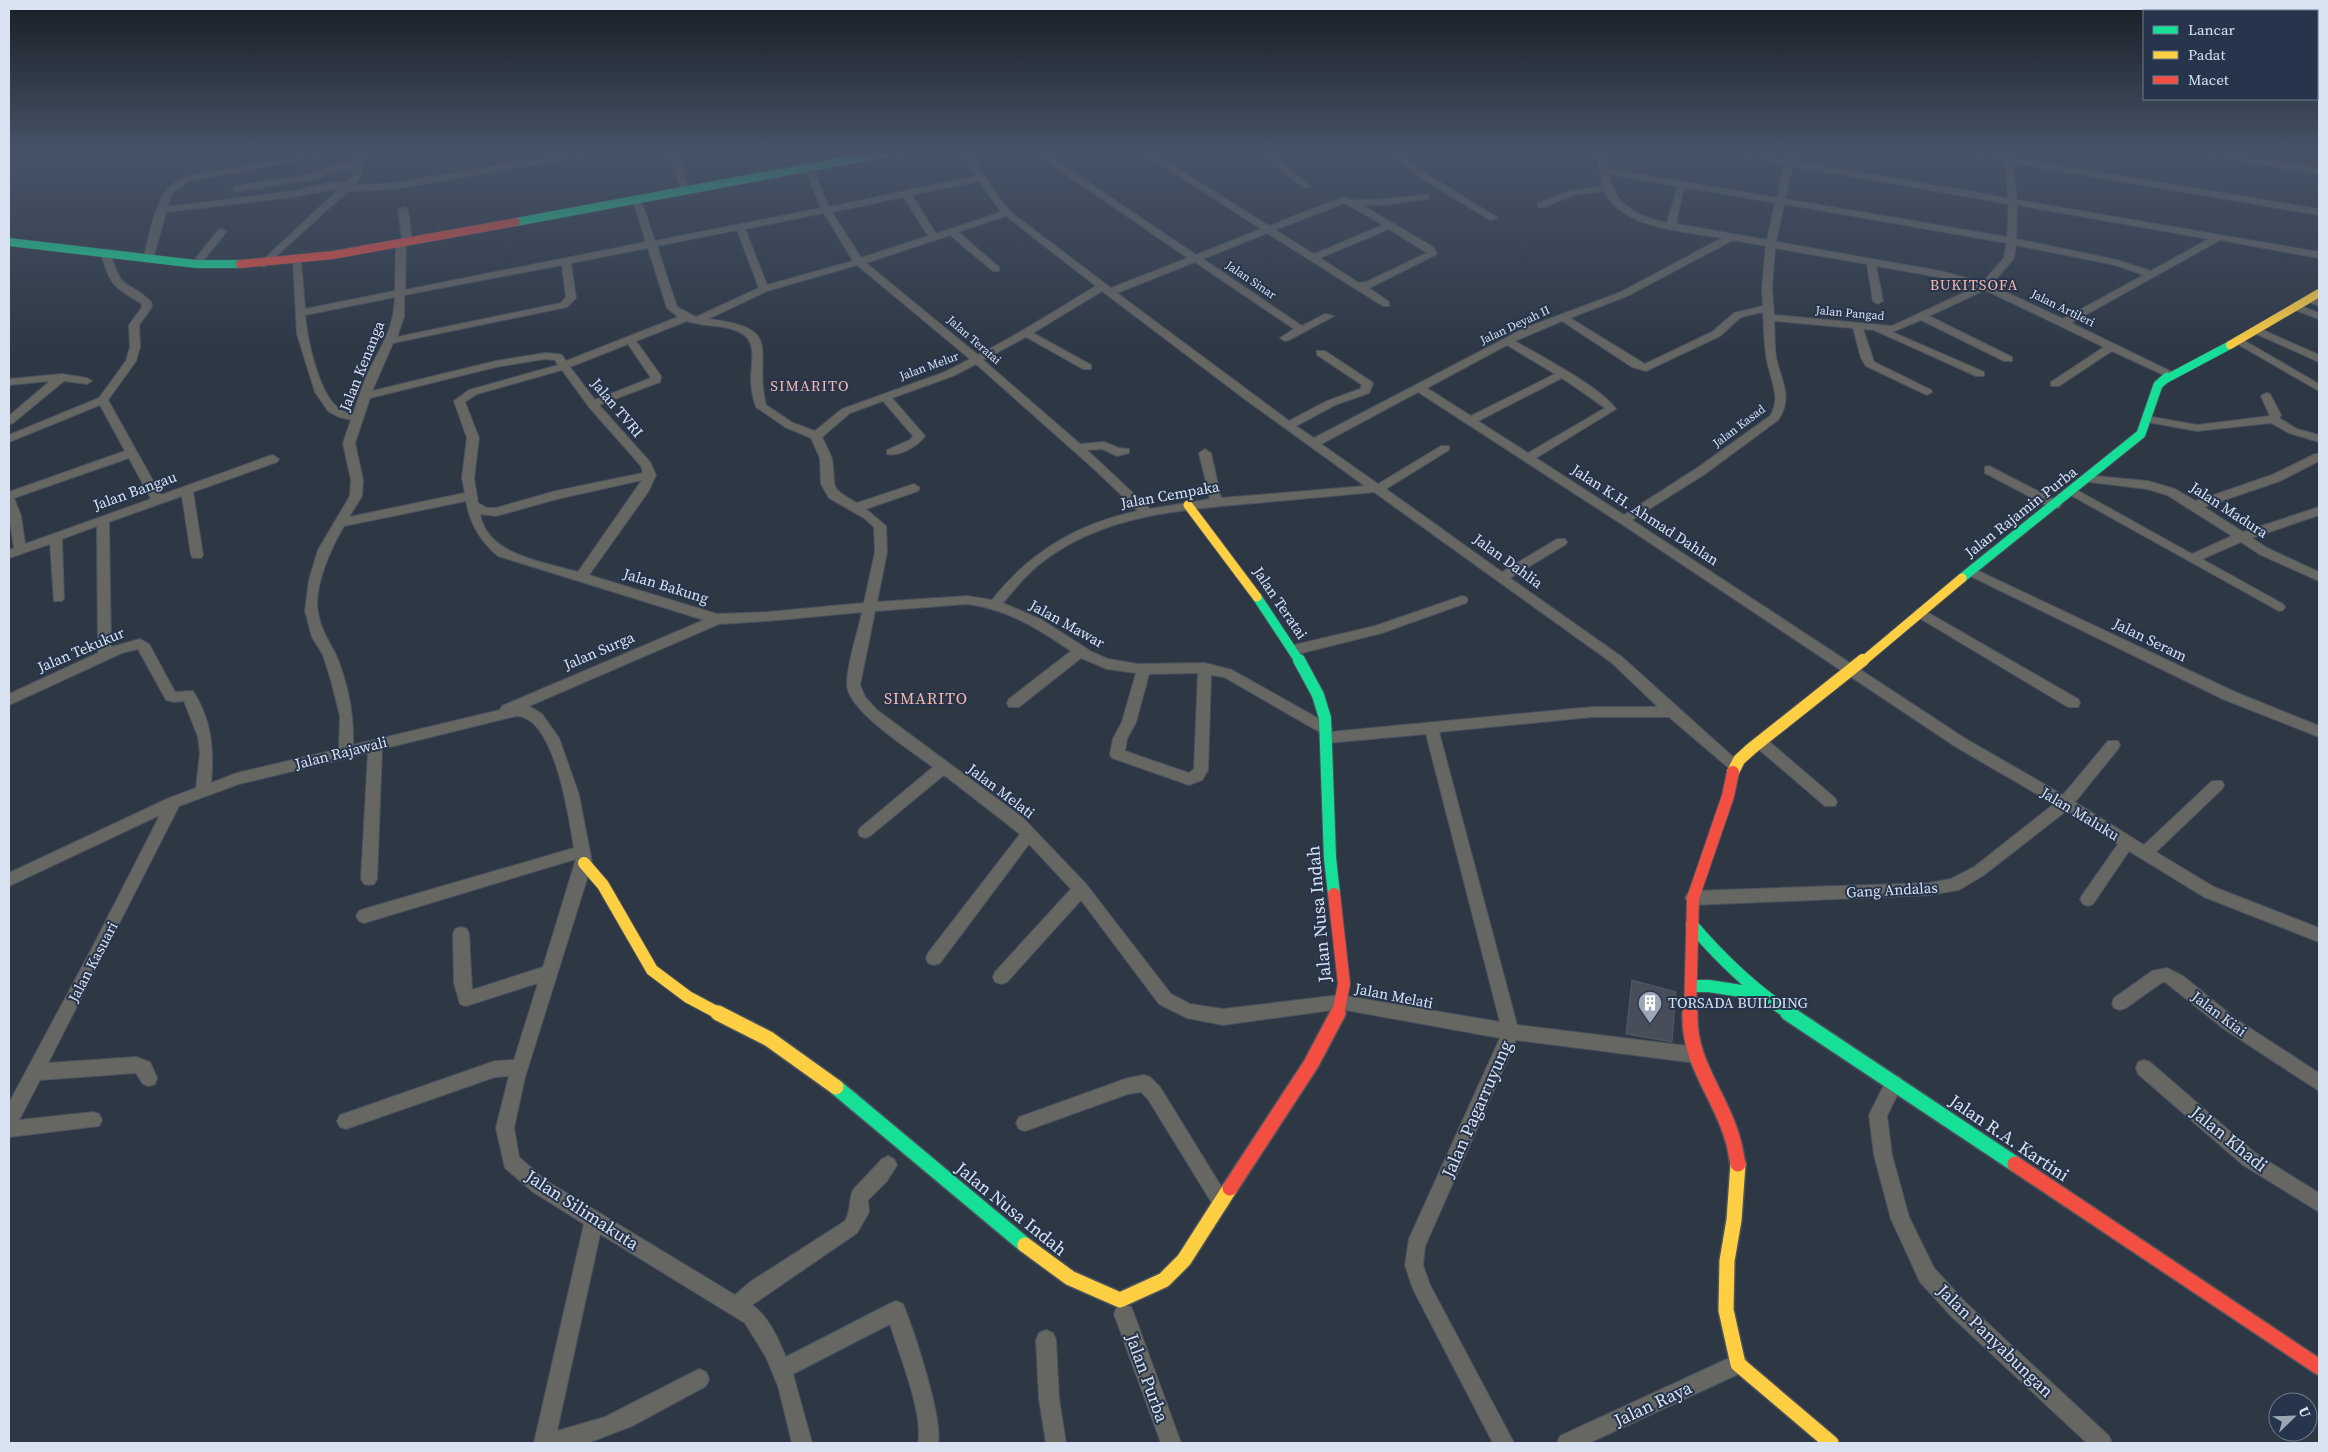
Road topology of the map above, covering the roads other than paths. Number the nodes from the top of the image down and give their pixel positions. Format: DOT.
graph roads {
  1 [pos="159,219"];
  2 [pos="312,219"];
  3 [pos="403,219"];
  4 [pos="533,219"];
  5 [pos="643,219"];
  6 [pos="782,219"];
  7 [pos="832,219"];
  8 [pos="922,219"];
  9 [pos="989,219"];
  10 [pos="1015,219"];
  11 [pos="1137,219"];
  12 [pos="1251,219"];
  13 [pos="1294,219"];
  14 [pos="1379,219"];
  15 [pos="1645,219"];
  16 [pos="1673,219"];
  17 [pos="1776,219"];
  18 [pos="1883,219"];
  19 [pos="2013,219"];
  20 [pos="2111,219"];
  21 [pos="1390,225"];
  22 [pos="1671,226"];
  23 [pos="740,227"];
  24 [pos="1267,229"];
  25 [pos="222,231"];
  26 [pos="951,231"];
  27 [pos="933,237"];
  28 [pos="1731,237"];
  29 [pos="2218,237"];
  30 [pos="2012,241"];
  31 [pos="9,242"];
  32 [pos="404,242"];
  33 [pos="651,244"];
  34 [pos="1771,245"];
  35 [pos="106,254"];
  36 [pos="2319,255"];
  37 [pos="1195,258"];
  38 [pos="1313,258"];
  39 [pos="148,259"];
  40 [pos="566,260"];
  41 [pos="296,261"];
  42 [pos="859,262"];
  43 [pos="1871,262"];
  44 [pos="196,264"];
  45 [pos="264,264"];
  46 [pos="996,269"];
  47 [pos="2152,274"];
  48 [pos="1362,286"];
  49 [pos="1985,286"];
  50 [pos="764,289"];
  51 [pos="1107,289"];
  52 [pos="400,292"];
  53 [pos="2319,293"];
  54 [pos="1878,301"];
  55 [pos="2314,301"];
  56 [pos="1386,304"];
  57 [pos="2296,307"];
  58 [pos="300,313"];
  59 [pos="1769,313"];
  60 [pos="1920,315"];
  61 [pos="1329,316"];
  62 [pos="2319,316"];
  63 [pos="1562,317"];
  64 [pos="690,320"];
  65 [pos="2063,322"];
  66 [pos="1857,326"];
  67 [pos="1874,328"];
  68 [pos="1302,330"];
  69 [pos="2256,330"];
  70 [pos="1024,332"];
  71 [pos="1285,338"];
  72 [pos="629,339"];
  73 [pos="2238,340"];
  74 [pos="390,341"];
  75 [pos="1507,341"];
  76 [pos="2112,346"];
  77 [pos="1321,353"];
  78 [pos="2008,359"];
  79 [pos="2319,359"];
  80 [pos="977,361"];
  81 [pos="564,366"];
  82 [pos="1087,367"];
  83 [pos="1562,374"];
  84 [pos="1980,374"];
  85 [pos="2170,375"];
  86 [pos="62,377"];
  87 [pos="87,381"];
  88 [pos="9,382"];
  89 [pos="2055,384"];
  90 [pos="1419,388"];
  91 [pos="2319,388"];
  92 [pos="1927,392"];
  93 [pos="365,396"];
  94 [pos="884,396"];
  95 [pos="2266,396"];
  96 [pos="102,400"];
  97 [pos="593,404"];
  98 [pos="358,418"];
  99 [pos="2147,418"];
  100 [pos="2273,419"];
  101 [pos="9,421"];
  102 [pos="1470,421"];
  103 [pos="1290,425"];
  104 [pos="816,436"];
  105 [pos="9,439"];
  106 [pos="2319,439"];
  107 [pos="1314,443"];
  108 [pos="1077,448"];
  109 [pos="1445,448"];
  110 [pos="1125,451"];
  111 [pos="891,452"];
  112 [pos="132,453"];
  113 [pos="1205,454"];
  114 [pos="2319,457"];
  115 [pos="1528,458"];
  116 [pos="273,459"];
  117 [pos="1989,470"];
  118 [pos="650,475"];
  119 [pos="2089,478"];
  120 [pos="914,488"];
  121 [pos="1378,488"];
  122 [pos="187,490"];
  123 [pos="2071,492"];
  124 [pos="9,496"];
  125 [pos="9,500"];
  126 [pos="472,500"];
  127 [pos="158,501"];
  128 [pos="1216,502"];
  129 [pos="2055,504"];
  130 [pos="1188,505"];
  131 [pos="2195,506"];
  132 [pos="855,508"];
  133 [pos="2319,511"];
  134 [pos="1147,513"];
  135 [pos="475,519"];
  136 [pos="104,520"];
  137 [pos="1624,520"];
  138 [pos="340,523"];
  139 [pos="56,537"];
  140 [pos="2242,537"];
  141 [pos="1561,542"];
  142 [pos="14,552"];
  143 [pos="197,555"];
  144 [pos="2193,558"];
  145 [pos="1970,571"];
  146 [pos="581,577"];
  147 [pos="1502,577"];
  148 [pos="2319,577"];
  149 [pos="58,598"];
  150 [pos="1462,600"];
  151 [pos="995,605"];
  152 [pos="869,606"];
  153 [pos="2279,607"];
  154 [pos="1920,613"];
  155 [pos="717,619"];
  156 [pos="1294,650"];
  157 [pos="1081,651"];
  158 [pos="105,655"];
  159 [pos="1205,668"];
  160 [pos="1143,670"];
  161 [pos="1854,670"];
  162 [pos="9,700"];
  163 [pos="2073,702"];
  164 [pos="1014,703"];
  165 [pos="1672,712"];
  166 [pos="495,716"];
  167 [pos="2318,727"];
  168 [pos="1430,728"];
  169 [pos="1326,734"];
  170 [pos="1760,742"];
  171 [pos="375,744"];
  172 [pos="2112,745"];
  173 [pos="346,752"];
  174 [pos="1736,765"];
  175 [pos="943,768"];
  176 [pos="2217,785"];
  177 [pos="203,791"];
  178 [pos="174,802"];
  179 [pos="1830,802"];
  180 [pos="2065,803"];
  181 [pos="865,832"];
  182 [pos="1029,833"];
  183 [pos="2127,842"];
  184 [pos="2144,854"];
  185 [pos="584,857"];
  186 [pos="369,879"];
  187 [pos="9,880"];
  188 [pos="1081,889"];
  189 [pos="1693,898"];
  190 [pos="2088,898"];
  191 [pos="364,916"];
  192 [pos="1692,925"];
  193 [pos="461,934"];
  194 [pos="2319,935"];
  195 [pos="934,958"];
  196 [pos="551,972"];
  197 [pos="1001,977"];
  198 [pos="1691,986"];
  199 [pos="1760,994"];
  200 [pos="1340,1002"];
  201 [pos="2120,1003"];
  202 [pos="1512,1032"];
  203 [pos="1696,1055"];
  204 [pos="520,1067"];
  205 [pos="2144,1068"];
  206 [pos="34,1072"];
  207 [pos="149,1078"];
  208 [pos="2319,1083"];
  209 [pos="1894,1084"];
  210 [pos="9,1120"];
  211 [pos="93,1120"];
  212 [pos="346,1121"];
  213 [pos="1025,1123"];
  214 [pos="9,1129"];
  215 [pos="888,1165"];
  216 [pos="1221,1202"];
  217 [pos="2319,1203"];
  218 [pos="594,1220"];
  219 [pos="736,1306"];
  220 [pos="1124,1314"];
  221 [pos="1046,1340"];
  222 [pos="1738,1364"];
  223 [pos="2319,1367"];
  224 [pos="781,1370"];
  225 [pos="699,1379"];
  226 [pos="544,1443"];
  227 [pos="802,1443"];
  228 [pos="928,1443"];
  229 [pos="1056,1443"];
  230 [pos="1171,1443"];
  231 [pos="1504,1443"];
  232 [pos="1571,1443"];
  233 [pos="1831,1443"];
  234 [pos="2102,1443"];
  1 -- 39 [label="street"];
  2 -- 45 [label="street"];
  3 -- 32 [label="street, Jalan Kenanga"];
  4 -- 32 [label="main road"];
  5 -- 33 [label="street"];
  6 -- 23 [label="street"];
  7 -- 42 [label="street, Jalan Teratai"];
  8 -- 27 [label="street"];
  9 -- 26 [label="street, Jalan TVRI"];
  10 -- 51 [label="street, Jalan Dahlia"];
  11 -- 37 [label="street, Jalan Sinar"];
  12 -- 24 [label="street"];
  13 -- 24 [label="street, Jalan Melur"];
  14 -- 21 [label="street"];
  15 -- 22 [label="street, Jalan Artileri"];
  16 -- 22 [label="street"];
  17 -- 34 [label="street, Jalan Kasad"];
  18 -- 30 [label="street"];
  19 -- 30 [label="street, Jalan Pangad"];
  20 -- 29 [label="street"];
  21 -- 38 [label="street"];
  21 -- 48 [label="street"];
  22 -- 28 [label="street, Jalan Artileri"];
  23 -- 33 [label="street"];
  23 -- 50 [label="street"];
  24 -- 37 [label="street, Jalan Melur"];
  24 -- 38 [label="street"];
  25 -- 44 [label="street"];
  26 -- 27 [label="street, Jalan TVRI"];
  26 -- 46 [label="street"];
  27 -- 42 [label="street, Jalan TVRI"];
  28 -- 34 [label="street, Jalan Artileri"];
  28 -- 63 [label="street, Jalan Deyah II"];
  29 -- 36 [label="street"];
  29 -- 47 [label="street"];
  30 -- 47 [label="street"];
  30 -- 49 [label="street, Jalan Pangad"];
  31 -- 35 [label="main road"];
  32 -- 41 [label="main road"];
  32 -- 52 [label="street, Jalan Kenanga"];
  33 -- 40 [label="street"];
  33 -- 64 [label="street"];
  34 -- 43 [label="street, Jalan Artileri"];
  34 -- 59 [label="street, Jalan Kasad"];
  35 -- 39 [label="main road"];
  35 -- 96 [label="street"];
  37 -- 51 [label="street, Jalan Melur"];
  37 -- 68 [label="street, Jalan Sinar"];
  38 -- 48 [label="street"];
  39 -- 44 [label="main road"];
  40 -- 52 [label="street"];
  40 -- 74 [label="street"];
  41 -- 45 [label="main road"];
  41 -- 58 [label="street"];
  42 -- 50 [label="street, Jalan TVRI"];
  42 -- 80 [label="street, Jalan Teratai"];
  43 -- 49 [label="street, Jalan Artileri"];
  43 -- 54 [label="street"];
  44 -- 45 [label="main road"];
  47 -- 65 [label="street"];
  48 -- 56 [label="street"];
  49 -- 60 [label="street, Jalan Pangad"];
  49 -- 65 [label="street, Jalan Artileri"];
  50 -- 64 [label="street, Jalan TVRI"];
  51 -- 70 [label="street, Jalan Melur"];
  51 -- 103 [label="street, Jalan Dahlia"];
  52 -- 58 [label="street"];
  52 -- 74 [label="street, Jalan Kenanga"];
  53 -- 55 [label="main road, Jalan Rajamin Purba"];
  55 -- 57 [label="main road, Jalan Rajamin Purba"];
  57 -- 62 [label="street"];
  57 -- 69 [label="main road, Jalan Rajamin Purba"];
  58 -- 98 [label="street"];
  59 -- 63 [label="street"];
  59 -- 66 [label="street, Jalan Pangad"];
  59 -- 137 [label="street, Jalan Kasad"];
  60 -- 67 [label="street, Jalan Pangad"];
  60 -- 78 [label="street"];
  61 -- 68 [label="street"];
  63 -- 75 [label="street, Jalan Deyah II"];
  64 -- 72 [label="street, Jalan TVRI"];
  64 -- 104 [label="street"];
  65 -- 76 [label="street, Jalan Artileri"];
  66 -- 67 [label="street, Jalan Pangad"];
  66 -- 92 [label="street"];
  67 -- 84 [label="street"];
  68 -- 71 [label="street"];
  69 -- 73 [label="main road, Jalan Rajamin Purba"];
  69 -- 79 [label="street"];
  70 -- 80 [label="street, Jalan Melur"];
  70 -- 82 [label="street"];
  72 -- 81 [label="street, Jalan TVRI"];
  72 -- 97 [label="street"];
  73 -- 85 [label="main road, Jalan Rajamin Purba"];
  73 -- 91 [label="street"];
  74 -- 93 [label="street, Jalan Kenanga"];
  75 -- 83 [label="street"];
  75 -- 90 [label="street, Jalan Deyah II"];
  76 -- 85 [label="street, Jalan Artileri"];
  76 -- 89 [label="street"];
  77 -- 103 [label="street"];
  80 -- 94 [label="street, Jalan Melur"];
  80 -- 108 [label="street, Jalan Teratai"];
  81 -- 93 [label="street"];
  81 -- 97 [label="street, Jalan TVRI"];
  81 -- 126 [label="street"];
  83 -- 102 [label="street"];
  83 -- 115 [label="street"];
  85 -- 99 [label="main road, Jalan Rajamin Purba"];
  86 -- 87 [label="street"];
  86 -- 88 [label="street"];
  86 -- 101 [label="street"];
  90 -- 102 [label="street, Jalan K.H. Ahmad Dahlan"];
  90 -- 107 [label="street, Jalan Deyah II"];
  93 -- 98 [label="street, Jalan Kenanga"];
  94 -- 104 [label="street, Jalan Melur"];
  94 -- 111 [label="street"];
  95 -- 100 [label="street"];
  96 -- 105 [label="street"];
  96 -- 112 [label="street"];
  97 -- 118 [label="street, Jalan TVRI"];
  98 -- 138 [label="street, Jalan Kenanga"];
  99 -- 100 [label="street"];
  99 -- 119 [label="main road, Jalan Rajamin Purba"];
  100 -- 106 [label="street"];
  102 -- 115 [label="street, Jalan K.H. Ahmad Dahlan"];
  103 -- 107 [label="street, Jalan Dahlia"];
  104 -- 132 [label="street, Jalan Melati"];
  107 -- 121 [label="street, Jalan Dahlia"];
  108 -- 110 [label="street"];
  108 -- 134 [label="street, Jalan Teratai"];
  109 -- 121 [label="street"];
  112 -- 124 [label="street"];
  112 -- 127 [label="street"];
  113 -- 128 [label="street"];
  114 -- 131 [label="street"];
  115 -- 137 [label="street, Jalan K.H. Ahmad Dahlan"];
  116 -- 122 [label="street, Jalan Bangau"];
  117 -- 129 [label="street"];
  118 -- 126 [label="street"];
  118 -- 146 [label="street"];
  119 -- 123 [label="main road, Jalan Rajamin Purba"];
  119 -- 131 [label="street, Jalan Madura"];
  120 -- 132 [label="street"];
  121 -- 128 [label="street, Jalan Cempaka"];
  121 -- 147 [label="street, Jalan Dahlia"];
  122 -- 127 [label="street, Jalan Bangau"];
  122 -- 143 [label="street"];
  123 -- 129 [label="main road, Jalan Rajamin Purba"];
  123 -- 144 [label="street"];
  125 -- 142 [label="street"];
  126 -- 135 [label="street"];
  126 -- 138 [label="street"];
  127 -- 136 [label="street, Jalan Bangau"];
  128 -- 130 [label="street, Jalan Cempaka"];
  129 -- 145 [label="main road, Jalan Rajamin Purba"];
  130 -- 134 [label="street, Jalan Cempaka"];
  130 -- 156 [label="main road, Jalan Teratai"];
  131 -- 140 [label="street, Jalan Madura"];
  132 -- 152 [label="street, Jalan Melati"];
  133 -- 140 [label="street"];
  134 -- 151 [label="street, Jalan Cempaka"];
  135 -- 146 [label="street, Jalan Bakung"];
  136 -- 139 [label="street, Jalan Bangau"];
  136 -- 158 [label="street"];
  137 -- 161 [label="street, Jalan K.H. Ahmad Dahlan"];
  138 -- 173 [label="street, Jalan Kenanga"];
  139 -- 142 [label="street, Jalan Bangau"];
  139 -- 149 [label="street"];
  140 -- 144 [label="street"];
  140 -- 148 [label="street, Jalan Madura"];
  141 -- 147 [label="street"];
  144 -- 153 [label="street"];
  145 -- 154 [label="main road, Jalan Rajamin Purba"];
  145 -- 167 [label="street, Jalan Seram"];
  146 -- 155 [label="street, Jalan Bakung"];
  147 -- 165 [label="street, Jalan Dahlia"];
  150 -- 156 [label="street"];
  151 -- 152 [label="street, Jalan Mawar"];
  151 -- 157 [label="street, Jalan Mawar"];
  152 -- 155 [label="street, Jalan Bakung"];
  152 -- 175 [label="street, Jalan Melati"];
  154 -- 161 [label="main road, Jalan Rajamin Purba"];
  154 -- 163 [label="street"];
  155 -- 166 [label="street, Jalan Surga"];
  156 -- 169 [label="main road, Jalan Teratai"];
  157 -- 160 [label="street, Jalan Mawar"];
  157 -- 164 [label="street"];
  158 -- 162 [label="street, Jalan Tekukur"];
  158 -- 177 [label="street, Jalan Tekukur"];
  159 -- 160 [label="street, Jalan Mawar"];
  159 -- 160 [label="street"];
  159 -- 169 [label="street, Jalan Mawar"];
  161 -- 170 [label="main road, Jalan Rajamin Purba"];
  161 -- 180 [label="street, Jalan Maluku"];
  165 -- 168 [label="street"];
  165 -- 174 [label="street, Jalan Dahlia"];
  166 -- 171 [label="street, Jalan Rajawali"];
  166 -- 185 [label="street, Jalan Rajawali"];
  168 -- 169 [label="street"];
  168 -- 202 [label="street, Jalan Pagarruyung"];
  169 -- 200 [label="main road, Jalan Nusa Indah"];
  170 -- 174 [label="main road, Jalan Rajamin Purba"];
  170 -- 179 [label="street"];
  171 -- 173 [label="street, Jalan Rajawali"];
  171 -- 186 [label="street"];
  172 -- 180 [label="street, Gang Andalas"];
  173 -- 177 [label="street, Jalan Rajawali"];
  174 -- 189 [label="main road"];
  175 -- 181 [label="street"];
  175 -- 182 [label="street, Jalan Melati"];
  176 -- 184 [label="street"];
  177 -- 178 [label="street, Jalan Rajawali"];
  178 -- 187 [label="street, Jalan Rajawali"];
  178 -- 206 [label="street, Jalan Kasuari"];
  180 -- 183 [label="street, Jalan Maluku"];
  180 -- 189 [label="street, Gang Andalas"];
  182 -- 188 [label="street, Jalan Melati"];
  182 -- 195 [label="street"];
  183 -- 184 [label="street, Jalan Maluku"];
  183 -- 190 [label="street"];
  184 -- 194 [label="street, Jalan Maluku"];
  185 -- 191 [label="street"];
  185 -- 196 [label="street, Jalan Silimakuta"];
  185 -- 216 [label="main road, Jalan Nusa Indah"];
  188 -- 197 [label="street"];
  188 -- 200 [label="street, Jalan Melati"];
  189 -- 192 [label="main road"];
  192 -- 198 [label="main road"];
  192 -- 199 [label="main road, Jalan R.A. Kartini"];
  193 -- 196 [label="street"];
  196 -- 204 [label="street, Jalan Silimakuta"];
  198 -- 199 [label="main road"];
  198 -- 203 [label="main road"];
  199 -- 209 [label="main road, Jalan R.A. Kartini"];
  200 -- 202 [label="street, Jalan Melati"];
  200 -- 216 [label="main road, Jalan Nusa Indah"];
  201 -- 208 [label="street, Jalan Kiai"];
  202 -- 203 [label="street, Jalan Melati"];
  202 -- 231 [label="street, Jalan Pagarruyung"];
  203 -- 222 [label="main road"];
  204 -- 212 [label="street"];
  204 -- 218 [label="street, Jalan Silimakuta"];
  205 -- 217 [label="street, Jalan Khadi"];
  206 -- 207 [label="street"];
  206 -- 210 [label="street, Jalan Kasuari"];
  209 -- 223 [label="main road, Jalan R.A. Kartini"];
  209 -- 234 [label="street, Jalan Panyabungan"];
  211 -- 214 [label="street"];
  213 -- 216 [label="street"];
  215 -- 219 [label="street"];
  218 -- 219 [label="street, Jalan Silimakuta"];
  218 -- 226 [label="street"];
  219 -- 224 [label="street, Jalan Silimakuta"];
  220 -- 230 [label="street, Jalan Purba"];
  221 -- 229 [label="street"];
  222 -- 232 [label="street, Jalan Raya"];
  222 -- 233 [label="main road"];
  224 -- 227 [label="street, Jalan Silimakuta"];
  224 -- 228 [label="street"];
  225 -- 226 [label="street"];
}
